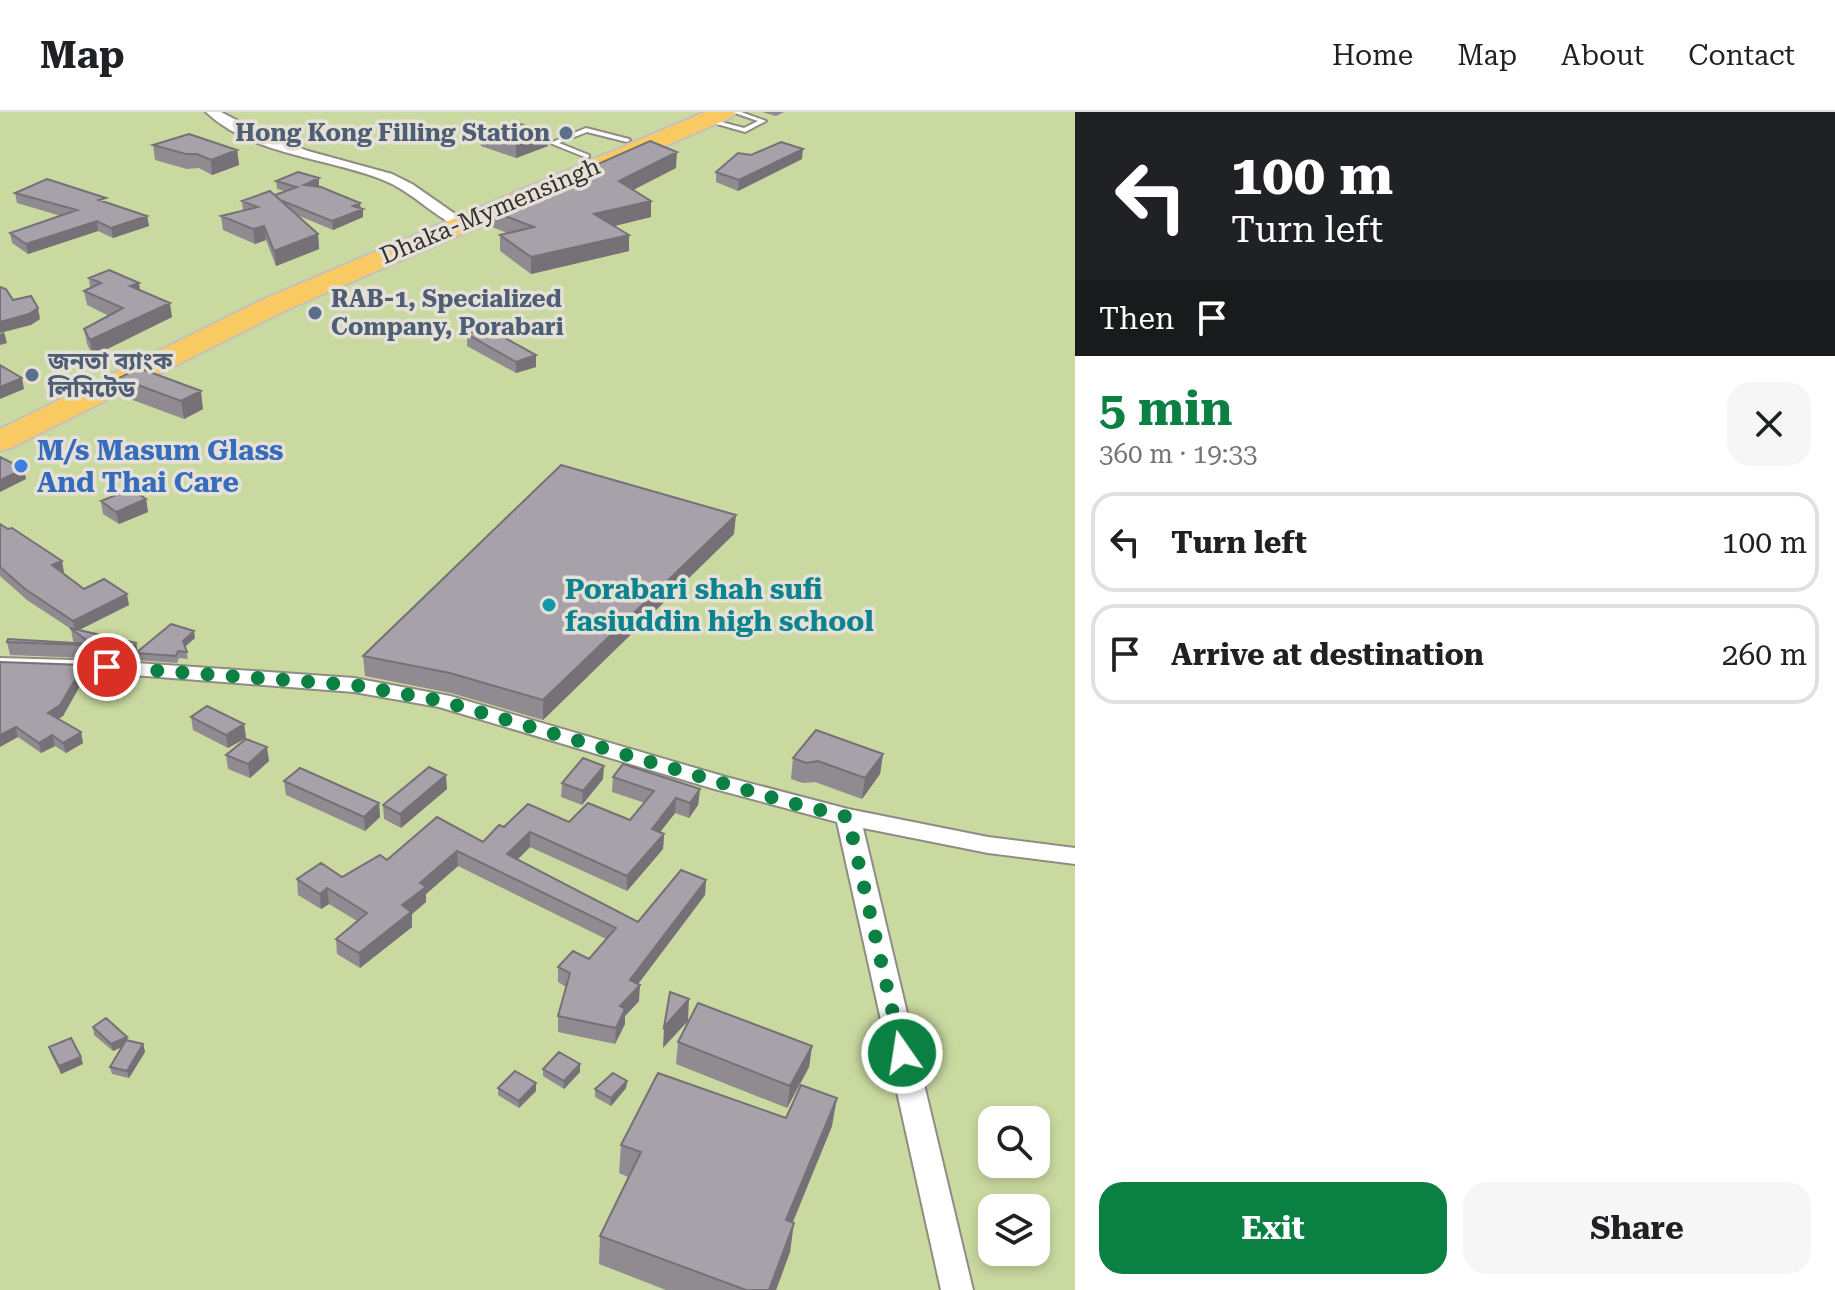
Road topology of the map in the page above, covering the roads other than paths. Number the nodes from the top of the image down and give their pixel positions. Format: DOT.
graph roads {
  1 [pos="212,112"];
  2 [pos="735,112"];
  3 [pos="708,115"];
  4 [pos="627,140"];
  5 [pos="587,156"];
  6 [pos="452,219"];
  7 [pos="0,422"];
  8 [pos="0,441"];
  9 [pos="4,669"];
  10 [pos="848,817"];
  11 [pos="1075,856"];
  12 [pos="957,1290"];
  1 -- 6 [label="street"];
  2 -- 3 [label="lane"];
  3 -- 4 [label="highway, Dhaka-Mymensingh"];
  3 -- 6 [label="highway, Dhaka-Mymensingh"];
  4 -- 5 [label="highway, Dhaka-Mymensingh"];
  4 -- 5 [label="lane"];
  5 -- 6 [label="highway, Dhaka-Mymensingh"];
  6 -- 7 [label="highway, Dhaka-Mymensingh"];
  6 -- 8 [label="highway, Dhaka-Mymensingh"];
  9 -- 10 [label="street"];
  10 -- 11 [label="street"];
  10 -- 12 [label="street"];
}
